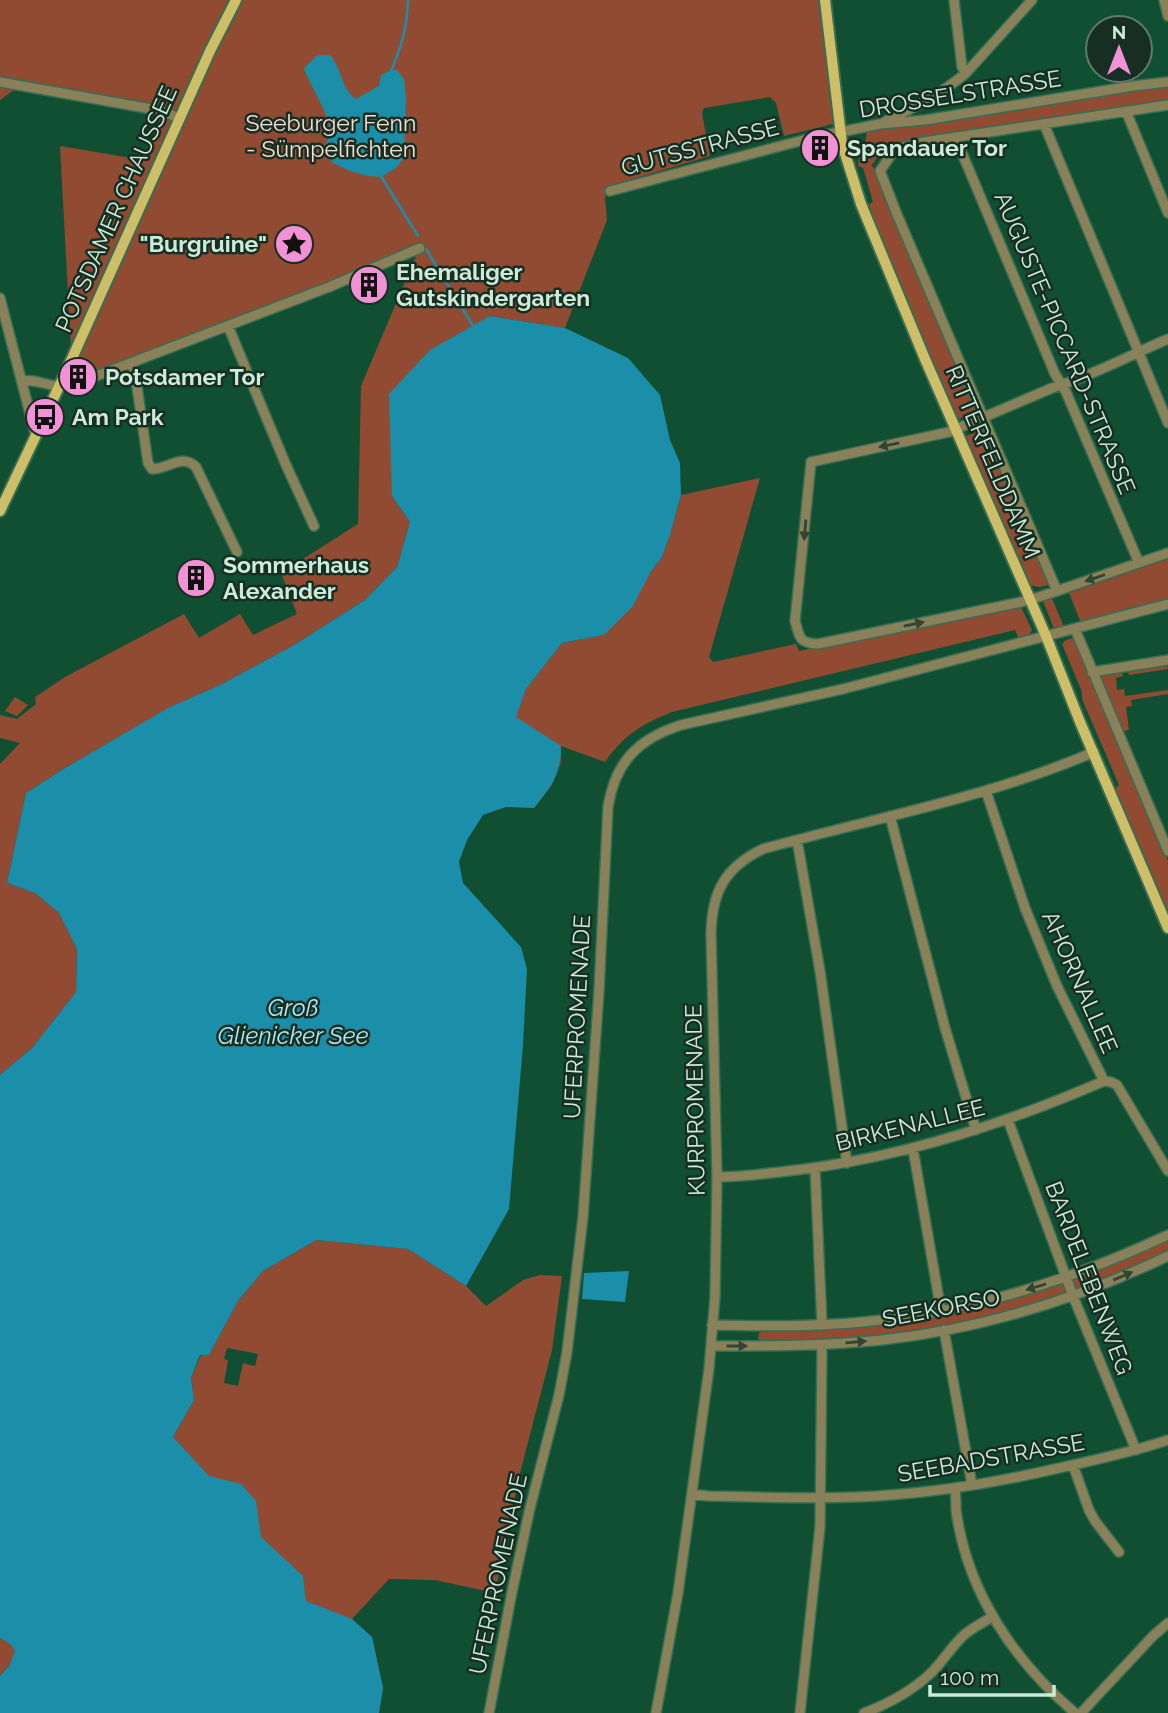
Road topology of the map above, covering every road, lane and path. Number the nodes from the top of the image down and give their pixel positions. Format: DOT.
graph roads {
  1 [pos="236,0"];
  2 [pos="825,0"];
  3 [pos="954,0"];
  4 [pos="1032,0"];
  5 [pos="1164,0"];
  6 [pos="1168,16"];
  7 [pos="966,73"];
  8 [pos="0,82"];
  9 [pos="1168,82"];
  10 [pos="1168,105"];
  11 [pos="1126,111"];
  12 [pos="180,119"];
  13 [pos="880,124"];
  14 [pos="1044,124"];
  15 [pos="841,133"];
  16 [pos="958,137"];
  17 [pos="610,191"];
  18 [pos="1168,212"];
  19 [pos="420,248"];
  20 [pos="0,298"];
  21 [pos="228,326"];
  22 [pos="1168,339"];
  23 [pos="12,343"];
  24 [pos="0,344"];
  25 [pos="1138,352"];
  26 [pos="132,363"];
  27 [pos="22,382"];
  28 [pos="1062,385"];
  29 [pos="59,387"];
  30 [pos="984,417"];
  31 [pos="1168,423"];
  32 [pos="956,429"];
  33 [pos="36,437"];
  34 [pos="0,511"];
  35 [pos="314,526"];
  36 [pos="237,552"];
  37 [pos="1168,553"];
  38 [pos="1139,563"];
  39 [pos="1056,591"];
  40 [pos="1029,598"];
  41 [pos="1168,604"];
  42 [pos="1075,629"];
  43 [pos="1046,636"];
  44 [pos="1168,660"];
  45 [pos="1092,672"];
  46 [pos="1094,752"];
  47 [pos="986,791"];
  48 [pos="890,816"];
  49 [pos="797,840"];
  50 [pos="1168,851"];
  51 [pos="1168,928"];
  52 [pos="1104,1082"];
  53 [pos="1008,1120"];
  54 [pos="976,1130"];
  55 [pos="913,1149"];
  56 [pos="847,1163"];
  57 [pos="815,1168"];
  58 [pos="1168,1171"];
  59 [pos="717,1177"];
  60 [pos="1168,1235"];
  61 [pos="1168,1256"];
  62 [pos="1067,1278"];
  63 [pos="1073,1296"];
  64 [pos="941,1311"];
  65 [pos="712,1325"];
  66 [pos="822,1325"];
  67 [pos="944,1330"];
  68 [pos="822,1345"];
  69 [pos="711,1346"];
  70 [pos="1168,1440"];
  71 [pos="1136,1450"];
  72 [pos="1073,1465"];
  73 [pos="972,1485"];
  74 [pos="955,1489"];
  75 [pos="692,1494"];
  76 [pos="822,1498"];
  77 [pos="1119,1552"];
  78 [pos="992,1617"];
  79 [pos="1168,1623"];
  80 [pos="489,1713"];
  81 [pos="656,1713"];
  82 [pos="800,1713"];
  83 [pos="864,1713"];
  84 [pos="1075,1713"];
  85 [pos="1081,1713"];
  1 -- 12 [label="main road, POTSDAMER CHAUSSEE"];
  2 -- 15 [label="main road, RITTERFELDDAMM"];
  3 -- 7 [label="street"];
  4 -- 7 [label="street"];
  5 -- 6 [label="street"];
  7 -- 13 [label="street"];
  8 -- 12 [label="street"];
  9 -- 13 [label="street, DROSSELSTRASSE"];
  10 -- 11 [label="street"];
  11 -- 14 [label="street"];
  11 -- 18 [label="street"];
  12 -- 29 [label="main road, POTSDAMER CHAUSSEE"];
  13 -- 15 [label="street, DROSSELSTRASSE"];
  14 -- 16 [label="street"];
  14 -- 25 [label="street"];
  15 -- 17 [label="street, GUTSSTRASSE"];
  15 -- 32 [label="main road, RITTERFELDDAMM"];
  16 -- 28 [label="street, AUGUSTE-PICCARD-STRASSE"];
  16 -- 30 [label="street"];
  19 -- 21 [label="street"];
  20 -- 23 [label="street"];
  21 -- 26 [label="street"];
  21 -- 35 [label="street"];
  22 -- 25 [label="street"];
  23 -- 24 [label="street"];
  23 -- 27 [label="street"];
  25 -- 28 [label="street"];
  25 -- 31 [label="street"];
  26 -- 29 [label="street"];
  26 -- 36 [label="street"];
  27 -- 29 [label="street"];
  27 -- 33 [label="street"];
  28 -- 30 [label="street"];
  28 -- 38 [label="street, AUGUSTE-PICCARD-STRASSE"];
  29 -- 33 [label="main road, POTSDAMER CHAUSSEE"];
  30 -- 32 [label="street"];
  30 -- 39 [label="street"];
  32 -- 40 [label="main road, RITTERFELDDAMM"];
  32 -- 40 [label="street, one-way"];
  33 -- 34 [label="main road, POTSDAMER CHAUSSEE"];
  37 -- 38 [label="street"];
  38 -- 39 [label="street, one-way"];
  39 -- 40 [label="street"];
  40 -- 43 [label="main road, RITTERFELDDAMM"];
  41 -- 42 [label="street, UFERPROMENADE"];
  42 -- 43 [label="street, UFERPROMENADE"];
  42 -- 45 [label="street"];
  43 -- 46 [label="main road, RITTERFELDDAMM"];
  43 -- 80 [label="street, UFERPROMENADE"];
  44 -- 45 [label="street"];
  45 -- 50 [label="street"];
  46 -- 47 [label="street, KURPROMENADE"];
  46 -- 51 [label="main road, RITTERFELDDAMM"];
  47 -- 48 [label="street, KURPROMENADE"];
  47 -- 52 [label="street, AHORNALLEE"];
  48 -- 49 [label="street, KURPROMENADE"];
  48 -- 54 [label="street"];
  49 -- 56 [label="street"];
  49 -- 59 [label="street, KURPROMENADE"];
  52 -- 53 [label="street, BIRKENALLEE"];
  52 -- 58 [label="street, AHORNALLEE"];
  53 -- 54 [label="street, BIRKENALLEE"];
  53 -- 62 [label="street, BARDELEBENWEG"];
  54 -- 55 [label="street, BIRKENALLEE"];
  55 -- 56 [label="street, BIRKENALLEE"];
  55 -- 64 [label="street"];
  56 -- 57 [label="street, BIRKENALLEE"];
  57 -- 59 [label="street, BIRKENALLEE"];
  57 -- 66 [label="street"];
  59 -- 65 [label="street, KURPROMENADE"];
  60 -- 62 [label="street, SEEKORSO"];
  63 -- 61 [label="street, SEEKORSO, one-way"];
  62 -- 63 [label="street, BARDELEBENWEG"];
  62 -- 64 [label="street, SEEKORSO, one-way"];
  63 -- 67 [label="street, SEEKORSO"];
  63 -- 71 [label="street, BARDELEBENWEG"];
  64 -- 66 [label="street, SEEKORSO"];
  65 -- 66 [label="street, SEEKORSO"];
  65 -- 69 [label="street, KURPROMENADE"];
  68 -- 67 [label="street, SEEKORSO, one-way"];
  67 -- 73 [label="street"];
  69 -- 68 [label="street, SEEKORSO, one-way"];
  68 -- 76 [label="street"];
  69 -- 75 [label="street, KURPROMENADE"];
  70 -- 71 [label="street, SEEBADSTRASSE"];
  71 -- 72 [label="street, SEEBADSTRASSE"];
  72 -- 73 [label="street, SEEBADSTRASSE"];
  72 -- 77 [label="street"];
  73 -- 74 [label="street, SEEBADSTRASSE"];
  74 -- 76 [label="street, SEEBADSTRASSE"];
  74 -- 78 [label="street"];
  75 -- 76 [label="street, SEEBADSTRASSE"];
  75 -- 81 [label="street, KURPROMENADE"];
  76 -- 82 [label="street"];
  78 -- 83 [label="street"];
  78 -- 84 [label="street"];
  79 -- 85 [label="street"];
}
